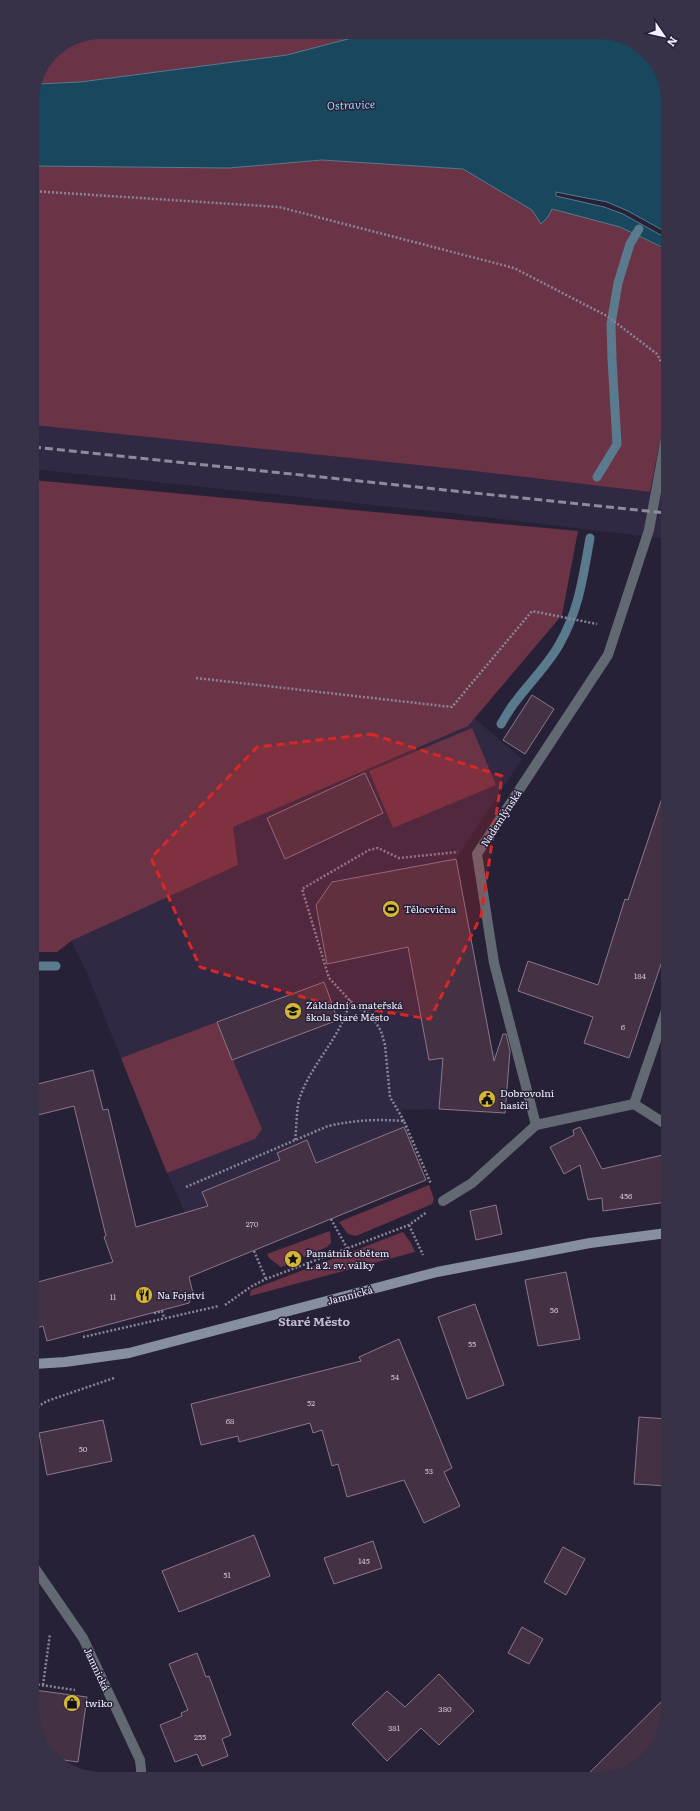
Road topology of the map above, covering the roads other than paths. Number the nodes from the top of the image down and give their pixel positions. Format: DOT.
graph roads {
  1 [pos="661,464"];
  2 [pos="661,1025"];
  3 [pos="634,1104"];
  4 [pos="661,1121"];
  5 [pos="536,1125"];
  6 [pos="441,1202"];
  7 [pos="661,1234"];
  8 [pos="39,1364"];
  9 [pos="39,1574"];
  10 [pos="141,1772"];
  1 -- 5 [label="street, Nademlýnská"];
  2 -- 3 [label="street"];
  3 -- 4 [label="street"];
  3 -- 5 [label="street"];
  5 -- 6 [label="street"];
  7 -- 8 [label="main road, Jamnická"];
  9 -- 10 [label="street, Jamnická"];
}
